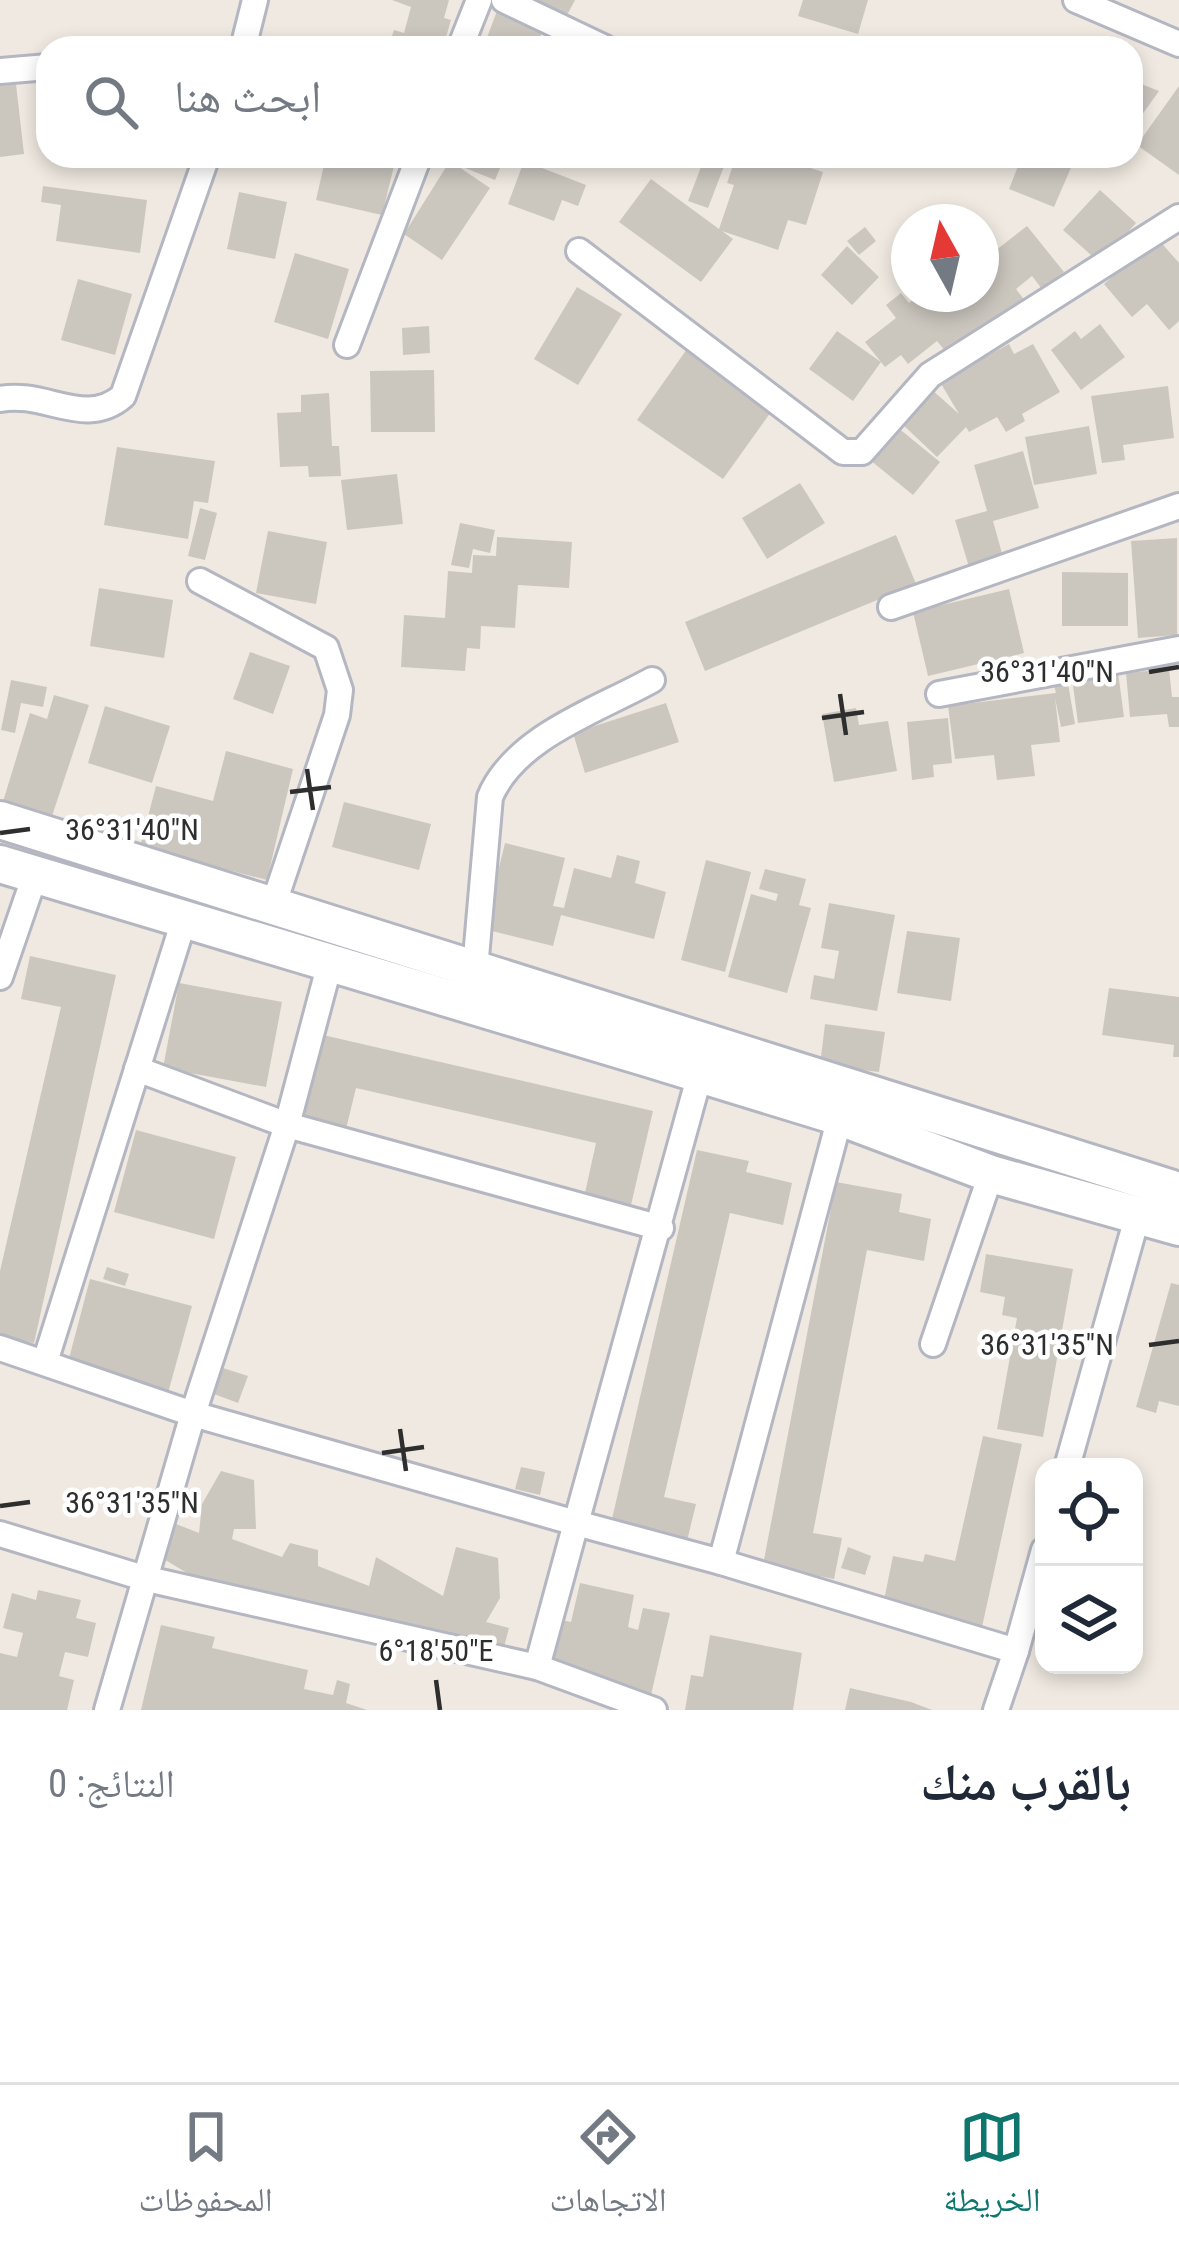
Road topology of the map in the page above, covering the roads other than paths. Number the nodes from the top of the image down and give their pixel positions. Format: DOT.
graph roads {
  1 [pos="255,0"];
  2 [pos="479,0"];
  3 [pos="504,0"];
  4 [pos="1076,0"];
  5 [pos="246,36"];
  6 [pos="465,36"];
  7 [pos="580,36"];
  8 [pos="1179,44"];
  9 [pos="36,68"];
  10 [pos="0,71"];
  11 [pos="204,168"];
  12 [pos="414,168"];
  13 [pos="1179,217"];
  14 [pos="578,250"];
  15 [pos="347,345"];
  16 [pos="0,399"];
  17 [pos="1179,506"];
  18 [pos="200,580"];
  19 [pos="891,607"];
  20 [pos="1179,649"];
  21 [pos="652,680"];
  22 [pos="938,694"];
  23 [pos="0,820"];
  24 [pos="17,870"];
  25 [pos="273,906"];
  26 [pos="184,920"];
  27 [pos="330,963"];
  28 [pos="475,970"];
  29 [pos="0,977"];
  30 [pos="137,1069"];
  31 [pos="700,1075"];
  32 [pos="840,1118"];
  33 [pos="287,1125"];
  34 [pos="992,1174"];
  35 [pos="1179,1191"];
  36 [pos="1138,1214"];
  37 [pos="1179,1227"];
  38 [pos="661,1228"];
  39 [pos="933,1344"];
  40 [pos="0,1348"];
  41 [pos="45,1362"];
  42 [pos="193,1414"];
  43 [pos="1070,1458"];
  44 [pos="576,1523"];
  45 [pos="0,1534"];
  46 [pos="721,1562"];
  47 [pos="1040,1566"];
  48 [pos="147,1579"];
  49 [pos="1016,1651"];
  50 [pos="537,1667"];
  51 [pos="107,1710"];
  52 [pos="653,1710"];
  53 [pos="996,1710"];
  1 -- 5 [label="street"];
  2 -- 6 [label="street"];
  3 -- 7 [label="street"];
  4 -- 8 [label="street"];
  9 -- 10 [label="street"];
  11 -- 16 [label="street"];
  12 -- 15 [label="street"];
  13 -- 14 [label="street"];
  17 -- 19 [label="street"];
  18 -- 25 [label="street"];
  20 -- 22 [label="street"];
  21 -- 28 [label="street"];
  23 -- 25 [label="main road"];
  24 -- 26 [label="main road"];
  24 -- 29 [label="street"];
  25 -- 28 [label="main road"];
  26 -- 27 [label="main road"];
  26 -- 30 [label="street"];
  27 -- 31 [label="main road"];
  27 -- 33 [label="street"];
  28 -- 35 [label="main road"];
  30 -- 33 [label="street"];
  30 -- 41 [label="street"];
  31 -- 32 [label="main road"];
  31 -- 38 [label="street"];
  32 -- 34 [label="main road"];
  32 -- 46 [label="street"];
  33 -- 38 [label="street"];
  33 -- 42 [label="street"];
  34 -- 36 [label="main road"];
  34 -- 39 [label="street"];
  36 -- 37 [label="main road"];
  36 -- 43 [label="street"];
  38 -- 44 [label="street"];
  40 -- 41 [label="street"];
  41 -- 42 [label="street"];
  42 -- 44 [label="street"];
  42 -- 48 [label="street"];
  44 -- 46 [label="street"];
  44 -- 50 [label="street"];
  45 -- 48 [label="street"];
  46 -- 49 [label="street"];
  47 -- 49 [label="street"];
  48 -- 50 [label="street"];
  48 -- 51 [label="street"];
  49 -- 53 [label="street"];
  50 -- 52 [label="street"];
}
